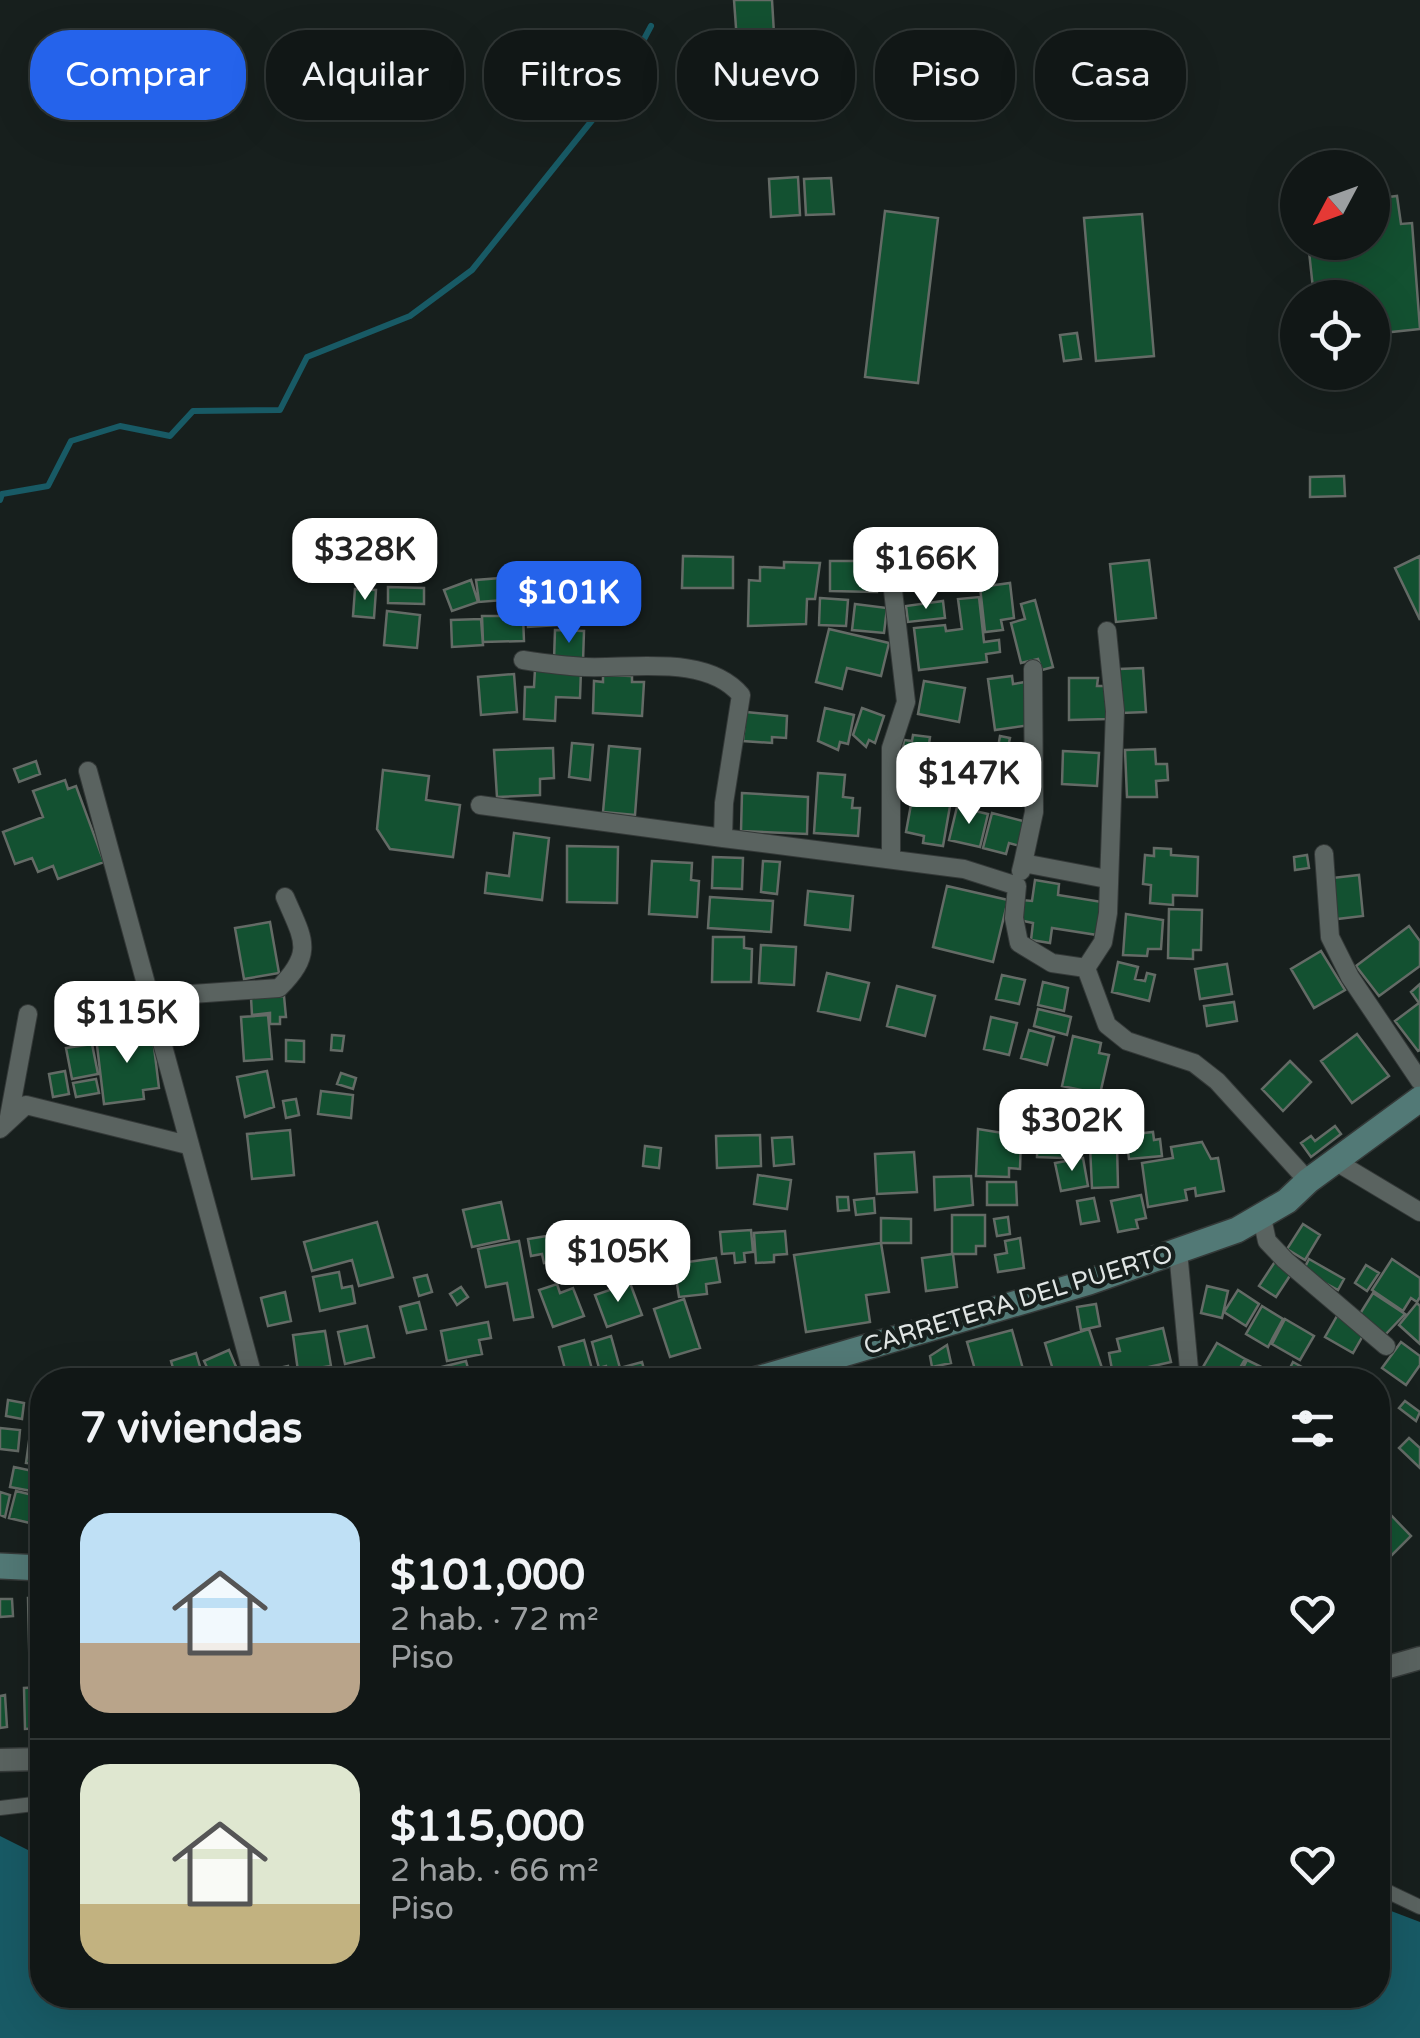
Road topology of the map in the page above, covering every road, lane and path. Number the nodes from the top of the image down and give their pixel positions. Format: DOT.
graph roads {
  1 [pos="890,565"];
  2 [pos="1107,631"];
  3 [pos="522,660"];
  4 [pos="1033,669"];
  5 [pos="88,770"];
  6 [pos="480,805"];
  7 [pos="723,838"];
  8 [pos="1324,854"];
  9 [pos="891,857"];
  10 [pos="1023,864"];
  11 [pos="1107,879"];
  12 [pos="1017,886"];
  13 [pos="284,897"];
  14 [pos="1086,968"];
  15 [pos="148,996"];
  16 [pos="28,1014"];
  17 [pos="1420,1081"];
  18 [pos="1420,1099"];
  19 [pos="4,1123"];
  20 [pos="188,1145"];
  21 [pos="1335,1161"];
  22 [pos="1308,1181"];
  23 [pos="1420,1212"];
  24 [pos="1262,1218"];
  25 [pos="1178,1251"];
  26 [pos="1386,1346"];
  27 [pos="251,1368"];
  28 [pos="795,1368"];
  29 [pos="1189,1368"];
  30 [pos="0,1566"];
  31 [pos="30,1567"];
  32 [pos="1420,1658"];
  33 [pos="1390,1667"];
  34 [pos="30,1759"];
  35 [pos="0,1760"];
  36 [pos="30,1804"];
  37 [pos="0,1808"];
  38 [pos="1390,1893"];
  39 [pos="1420,1907"];
  1 -- 9 [label="street"];
  2 -- 11 [label="street"];
  3 -- 7 [label="street"];
  4 -- 10 [label="street"];
  5 -- 15 [label="street"];
  6 -- 7 [label="street"];
  7 -- 9 [label="street"];
  8 -- 17 [label="street"];
  9 -- 12 [label="street"];
  10 -- 11 [label="street"];
  10 -- 12 [label="street"];
  11 -- 14 [label="street"];
  12 -- 14 [label="street"];
  13 -- 15 [label="street"];
  14 -- 22 [label="street"];
  15 -- 20 [label="street"];
  16 -- 19 [label="street"];
  18 -- 21 [label="main road, CARRETERA DEL PUERTO"];
  19 -- 20 [label="street"];
  20 -- 27 [label="street"];
  21 -- 22 [label="main road, CARRETERA DEL PUERTO"];
  21 -- 23 [label="street"];
  22 -- 24 [label="main road, CARRETERA DEL PUERTO"];
  24 -- 25 [label="main road, CARRETERA DEL PUERTO"];
  24 -- 26 [label="street"];
  25 -- 28 [label="main road, CARRETERA DEL PUERTO"];
  25 -- 29 [label="street"];
  30 -- 31 [label="main road"];
  32 -- 33 [label="street"];
  34 -- 35 [label="street"];
  36 -- 37 [label="street"];
  38 -- 39 [label="street"];
}
